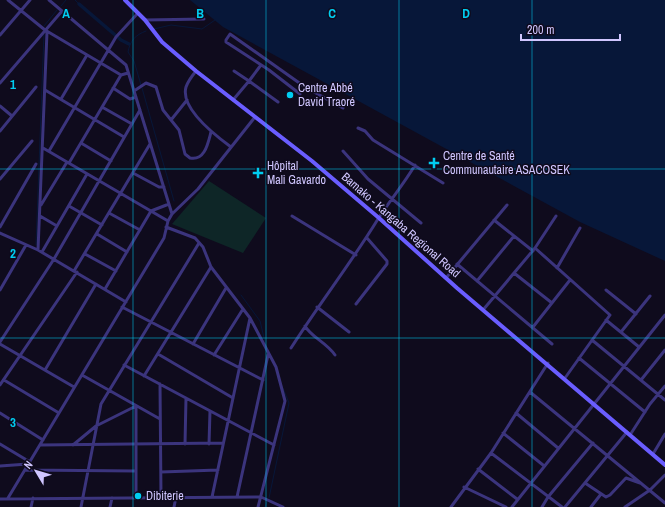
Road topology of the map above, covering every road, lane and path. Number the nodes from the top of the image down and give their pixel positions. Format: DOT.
graph roads {
  1 [pos="8,0"];
  2 [pos="30,0"];
  3 [pos="49,0"];
  4 [pos="125,0"];
  5 [pos="21,10"];
  6 [pos="62,11"];
  7 [pos="138,13"];
  8 [pos="204,19"];
  9 [pos="145,20"];
  10 [pos="46,31"];
  11 [pos="0,34"];
  12 [pos="108,50"];
  13 [pos="87,55"];
  14 [pos="101,63"];
  15 [pos="261,65"];
  16 [pos="196,71"];
  17 [pos="234,71"];
  18 [pos="128,73"];
  19 [pos="121,75"];
  20 [pos="249,81"];
  21 [pos="0,83"];
  22 [pos="36,87"];
  23 [pos="113,88"];
  24 [pos="45,90"];
  25 [pos="134,91"];
  26 [pos="300,94"];
  27 [pos="136,97"];
  28 [pos="61,99"];
  29 [pos="187,100"];
  30 [pos="233,100"];
  31 [pos="278,102"];
  32 [pos="0,106"];
  33 [pos="74,107"];
  34 [pos="102,107"];
  35 [pos="343,108"];
  36 [pos="140,110"];
  37 [pos="12,116"];
  38 [pos="255,117"];
  39 [pos="95,120"];
  40 [pos="171,120"];
  41 [pos="132,124"];
  42 [pos="358,128"];
  43 [pos="0,131"];
  44 [pos="211,132"];
  45 [pos="124,137"];
  46 [pos="32,141"];
  47 [pos="81,143"];
  48 [pos="150,144"];
  49 [pos="231,147"];
  50 [pos="43,148"];
  51 [pos="49,151"];
  52 [pos="342,152"];
  53 [pos="111,160"];
  54 [pos="68,162"];
  55 [pos="36,164"];
  56 [pos="415,165"];
  57 [pos="133,173"];
  58 [pos="87,174"];
  59 [pos="1,176"];
  60 [pos="99,181"];
  61 [pos="443,182"];
  62 [pos="164,187"];
  63 [pos="121,193"];
  64 [pos="392,200"];
  65 [pos="169,204"];
  66 [pos="41,205"];
  67 [pos="507,205"];
  68 [pos="69,206"];
  69 [pos="151,211"];
  70 [pos="81,213"];
  71 [pos="109,213"];
  72 [pos="172,214"];
  73 [pos="40,216"];
  74 [pos="292,216"];
  75 [pos="556,216"];
  76 [pos="379,218"];
  77 [pos="494,220"];
  78 [pos="168,221"];
  79 [pos="421,223"];
  80 [pos="102,225"];
  81 [pos="57,226"];
  82 [pos="0,227"];
  83 [pos="166,227"];
  84 [pos="580,228"];
  85 [pos="140,230"];
  86 [pos="0,233"];
  87 [pos="97,234"];
  88 [pos="514,236"];
  89 [pos="367,238"];
  90 [pos="199,242"];
  91 [pos="26,245"];
  92 [pos="534,249"];
  93 [pos="38,250"];
  94 [pos="42,252"];
  95 [pos="127,252"];
  96 [pos="85,254"];
  97 [pos="356,255"];
  98 [pos="54,259"];
  99 [pos="457,264"];
  100 [pos="211,267"];
  101 [pos="557,268"];
  102 [pos="116,271"];
  103 [pos="75,272"];
  104 [pos="514,273"];
  105 [pos="446,278"];
  106 [pos="570,280"];
  107 [pos="477,281"];
  108 [pos="96,284"];
  109 [pos="226,288"];
  110 [pos="105,289"];
  111 [pos="0,290"];
  112 [pos="606,290"];
  113 [pos="495,296"];
  114 [pos="650,296"];
  115 [pos="126,302"];
  116 [pos="552,303"];
  117 [pos="356,304"];
  118 [pos="122,307"];
  119 [pos="317,307"];
  120 [pos="243,309"];
  121 [pos="484,310"];
  122 [pos="636,314"];
  123 [pos="665,315"];
  124 [pos="250,318"];
  125 [pos="606,320"];
  126 [pos="150,322"];
  127 [pos="305,326"];
  128 [pos="533,327"];
  129 [pos="171,332"];
  130 [pos="349,332"];
  131 [pos="621,332"];
  132 [pos="592,340"];
  133 [pos="0,343"];
  134 [pos="193,344"];
  135 [pos="552,344"];
  136 [pos="639,347"];
  137 [pos="291,348"];
  138 [pos="665,350"];
  139 [pos="158,354"];
  140 [pos="20,355"];
  141 [pos="214,355"];
  142 [pos="268,355"];
  143 [pos="335,356"];
  144 [pos="579,358"];
  145 [pos="548,364"];
  146 [pos="124,365"];
  147 [pos="624,366"];
  148 [pos="239,368"];
  149 [pos="45,370"];
  150 [pos="82,375"];
  151 [pos="144,376"];
  152 [pos="565,378"];
  153 [pos="4,380"];
  154 [pos="263,380"];
  155 [pos="641,380"];
  156 [pos="610,383"];
  157 [pos="160,384"];
  158 [pos="0,385"];
  159 [pos="665,386"];
  160 [pos="74,387"];
  161 [pos="109,390"];
  162 [pos="530,392"];
  163 [pos="658,394"];
  164 [pos="186,398"];
  165 [pos="233,398"];
  166 [pos="665,400"];
  167 [pos="594,403"];
  168 [pos="136,406"];
  169 [pos="210,411"];
  170 [pos="645,412"];
  171 [pos="0,413"];
  172 [pos="516,413"];
  173 [pos="59,414"];
  174 [pos="160,419"];
  175 [pos="228,421"];
  176 [pos="96,426"];
  177 [pos="574,428"];
  178 [pos="251,433"];
  179 [pos="503,433"];
  180 [pos="628,433"];
  181 [pos="665,434"];
  182 [pos="43,440"];
  183 [pos="224,443"];
  184 [pos="592,443"];
  185 [pos="0,444"];
  186 [pos="92,444"];
  187 [pos="136,444"];
  188 [pos="160,444"];
  189 [pos="185,444"];
  190 [pos="209,444"];
  191 [pos="40,445"];
  192 [pos="73,445"];
  193 [pos="274,445"];
  194 [pos="558,448"];
  195 [pos="490,452"];
  196 [pos="652,454"];
  197 [pos="607,455"];
  198 [pos="29,463"];
  199 [pos="543,465"];
  200 [pos="665,465"];
  201 [pos="0,466"];
  202 [pos="478,469"];
  203 [pos="25,470"];
  204 [pos="88,470"];
  205 [pos="218,470"];
  206 [pos="136,471"];
  207 [pos="161,472"];
  208 [pos="665,475"];
  209 [pos="530,482"];
  210 [pos="585,483"];
  211 [pos="642,483"];
  212 [pos="464,487"];
  213 [pos="650,490"];
  214 [pos="601,494"];
  215 [pos="83,497"];
  216 [pos="136,497"];
  217 [pos="161,497"];
  218 [pos="176,497"];
  219 [pos="212,497"];
  220 [pos="237,497"];
  221 [pos="260,497"];
  222 [pos="548,497"];
  223 [pos="8,498"];
  224 [pos="33,498"];
  225 [pos="112,498"];
  226 [pos="0,499"];
  227 [pos="517,499"];
  228 [pos="665,503"];
  229 [pos="31,507"];
  230 [pos="81,507"];
  231 [pos="110,507"];
  232 [pos="174,507"];
  233 [pos="258,507"];
  234 [pos="283,507"];
  235 [pos="453,507"];
  236 [pos="506,507"];
  237 [pos="512,507"];
  238 [pos="542,507"];
  239 [pos="562,507"];
  240 [pos="565,507"];
  241 [pos="591,507"];
  242 [pos="624,507"];
  1 -- 5 [label="street"];
  2 -- 5 [label="street"];
  3 -- 6 [label="street"];
  4 -- 7 [label="street, Bamako - Kangaba Regional Road"];
  5 -- 10 [label="street"];
  5 -- 11 [label="street"];
  6 -- 10 [label="street"];
  6 -- 12 [label="street"];
  7 -- 9 [label="street, Bamako - Kangaba Regional Road"];
  7 -- 12 [label="street"];
  8 -- 9 [label="street"];
  9 -- 16 [label="street, Bamako - Kangaba Regional Road"];
  10 -- 13 [label="street"];
  10 -- 21 [label="street"];
  10 -- 24 [label="street"];
  12 -- 14 [label="street"];
  12 -- 18 [label="street"];
  13 -- 14 [label="street"];
  13 -- 28 [label="street"];
  14 -- 19 [label="street"];
  14 -- 33 [label="street"];
  15 -- 20 [label="street"];
  15 -- 26 [label="street"];
  15 -- 35 [label="street"];
  16 -- 29 [label="street"];
  16 -- 30 [label="street, Bamako - Kangaba Regional Road"];
  17 -- 20 [label="street"];
  18 -- 19 [label="street"];
  18 -- 25 [label="street"];
  19 -- 23 [label="street"];
  20 -- 30 [label="street"];
  20 -- 31 [label="street"];
  22 -- 37 [label="street"];
  23 -- 27 [label="street"];
  23 -- 34 [label="street"];
  24 -- 28 [label="street"];
  24 -- 50 [label="street"];
  25 -- 27 [label="street"];
  25 -- 40 [label="street"];
  27 -- 36 [label="street"];
  28 -- 33 [label="street"];
  29 -- 40 [label="street"];
  29 -- 44 [label="street"];
  30 -- 38 [label="street, Bamako - Kangaba Regional Road"];
  32 -- 37 [label="street"];
  33 -- 39 [label="street"];
  33 -- 51 [label="street"];
  34 -- 39 [label="street"];
  34 -- 41 [label="street"];
  36 -- 41 [label="street"];
  36 -- 48 [label="street"];
  37 -- 43 [label="street"];
  38 -- 49 [label="street"];
  38 -- 76 [label="street, Bamako - Kangaba Regional Road"];
  39 -- 45 [label="street"];
  39 -- 47 [label="street"];
  40 -- 44 [label="street"];
  41 -- 45 [label="street"];
  42 -- 56 [label="street"];
  44 -- 49 [label="street"];
  45 -- 53 [label="street"];
  46 -- 59 [label="street"];
  47 -- 53 [label="street"];
  47 -- 54 [label="street"];
  48 -- 57 [label="street"];
  48 -- 62 [label="street"];
  49 -- 72 [label="street"];
  50 -- 51 [label="street"];
  50 -- 66 [label="street"];
  51 -- 54 [label="street"];
  52 -- 64 [label="street"];
  53 -- 60 [label="street"];
  54 -- 58 [label="street"];
  54 -- 66 [label="street"];
  55 -- 82 [label="street"];
  56 -- 61 [label="street"];
  56 -- 64 [label="street"];
  57 -- 62 [label="street"];
  57 -- 63 [label="street"];
  58 -- 60 [label="street"];
  58 -- 68 [label="street"];
  60 -- 63 [label="street"];
  60 -- 70 [label="street"];
  62 -- 65 [label="street"];
  63 -- 69 [label="street"];
  63 -- 71 [label="street"];
  64 -- 76 [label="street"];
  64 -- 79 [label="street"];
  65 -- 69 [label="street"];
  65 -- 72 [label="street"];
  66 -- 73 [label="street"];
  67 -- 77 [label="street"];
  68 -- 70 [label="street"];
  68 -- 81 [label="street"];
  69 -- 78 [label="street"];
  69 -- 85 [label="street"];
  70 -- 80 [label="street"];
  70 -- 98 [label="street"];
  71 -- 80 [label="street"];
  71 -- 85 [label="street"];
  72 -- 78 [label="street"];
  73 -- 81 [label="street"];
  73 -- 93 [label="street"];
  74 -- 97 [label="street"];
  75 -- 92 [label="street"];
  76 -- 89 [label="street"];
  76 -- 105 [label="street, Bamako - Kangaba Regional Road"];
  77 -- 88 [label="street"];
  77 -- 99 [label="street"];
  78 -- 83 [label="street"];
  80 -- 87 [label="street"];
  81 -- 94 [label="street"];
  83 -- 90 [label="street"];
  83 -- 115 [label="street"];
  84 -- 101 [label="street"];
  85 -- 95 [label="street"];
  86 -- 91 [label="street"];
  87 -- 95 [label="street"];
  87 -- 96 [label="street"];
  88 -- 92 [label="street"];
  88 -- 107 [label="street"];
  89 -- 97 [label="street"];
  89 -- 117 [label="street"];
  90 -- 100 [label="street"];
  90 -- 126 [label="street"];
  91 -- 93 [label="street"];
  91 -- 111 [label="street"];
  92 -- 101 [label="street"];
  92 -- 104 [label="street"];
  93 -- 94 [label="street"];
  94 -- 98 [label="street"];
  95 -- 102 [label="street"];
  96 -- 102 [label="street"];
  96 -- 103 [label="street"];
  97 -- 119 [label="street"];
  98 -- 103 [label="street"];
  98 -- 133 [label="street"];
  99 -- 105 [label="street"];
  99 -- 107 [label="street"];
  100 -- 109 [label="street"];
  100 -- 129 [label="street"];
  101 -- 106 [label="street"];
  102 -- 110 [label="street"];
  103 -- 108 [label="street"];
  103 -- 140 [label="street"];
  104 -- 113 [label="street"];
  104 -- 116 [label="street"];
  105 -- 121 [label="street, Bamako - Kangaba Regional Road"];
  106 -- 116 [label="street"];
  106 -- 125 [label="street"];
  107 -- 113 [label="street"];
  108 -- 110 [label="street"];
  108 -- 149 [label="street"];
  109 -- 120 [label="street"];
  109 -- 134 [label="street"];
  110 -- 115 [label="street"];
  112 -- 122 [label="street"];
  113 -- 121 [label="street"];
  113 -- 128 [label="street"];
  114 -- 122 [label="street"];
  115 -- 118 [label="street"];
  116 -- 128 [label="street"];
  118 -- 126 [label="street"];
  118 -- 150 [label="street"];
  119 -- 127 [label="street"];
  119 -- 130 [label="street"];
  120 -- 124 [label="street"];
  120 -- 141 [label="street"];
  121 -- 145 [label="street, Bamako - Kangaba Regional Road"];
  122 -- 131 [label="street"];
  123 -- 136 [label="street"];
  124 -- 142 [label="street"];
  124 -- 148 [label="street"];
  125 -- 131 [label="street"];
  125 -- 132 [label="street"];
  126 -- 129 [label="street"];
  126 -- 146 [label="street"];
  127 -- 137 [label="street"];
  127 -- 143 [label="street"];
  128 -- 135 [label="street"];
  129 -- 134 [label="street"];
  129 -- 139 [label="street"];
  131 -- 136 [label="street"];
  132 -- 144 [label="street"];
  132 -- 147 [label="street"];
  133 -- 140 [label="street"];
  134 -- 141 [label="street"];
  136 -- 147 [label="street"];
  138 -- 155 [label="street"];
  139 -- 151 [label="street"];
  139 -- 165 [label="street"];
  140 -- 149 [label="street"];
  140 -- 153 [label="street"];
  141 -- 148 [label="street"];
  142 -- 154 [label="street"];
  142 -- 193 [label="street"];
  144 -- 152 [label="street"];
  144 -- 156 [label="street"];
  145 -- 152 [label="street, Bamako - Kangaba Regional Road"];
  145 -- 162 [label="street"];
  146 -- 151 [label="street"];
  146 -- 161 [label="street"];
  147 -- 155 [label="street"];
  147 -- 156 [label="street"];
  148 -- 154 [label="street"];
  148 -- 165 [label="street"];
  149 -- 160 [label="street"];
  150 -- 160 [label="street"];
  150 -- 161 [label="street"];
  151 -- 157 [label="street"];
  152 -- 167 [label="street, Bamako - Kangaba Regional Road"];
  153 -- 158 [label="street"];
  153 -- 173 [label="street"];
  154 -- 178 [label="street"];
  155 -- 163 [label="street"];
  156 -- 167 [label="street"];
  156 -- 170 [label="street"];
  157 -- 164 [label="street"];
  157 -- 174 [label="street"];
  159 -- 163 [label="street"];
  160 -- 173 [label="street"];
  161 -- 168 [label="street"];
  161 -- 176 [label="street"];
  162 -- 172 [label="street"];
  162 -- 177 [label="street"];
  163 -- 166 [label="street"];
  163 -- 170 [label="street"];
  164 -- 169 [label="street"];
  164 -- 189 [label="street"];
  165 -- 175 [label="street"];
  167 -- 177 [label="street"];
  167 -- 180 [label="street, Bamako - Kangaba Regional Road"];
  168 -- 174 [label="street"];
  168 -- 176 [label="street"];
  168 -- 187 [label="street"];
  169 -- 175 [label="street"];
  169 -- 190 [label="street"];
  170 -- 180 [label="street"];
  171 -- 182 [label="street"];
  172 -- 179 [label="street"];
  172 -- 194 [label="street"];
  173 -- 182 [label="street"];
  174 -- 188 [label="street"];
  175 -- 178 [label="street"];
  175 -- 183 [label="street"];
  176 -- 186 [label="street"];
  176 -- 192 [label="street"];
  177 -- 184 [label="street"];
  177 -- 194 [label="street"];
  178 -- 193 [label="street"];
  178 -- 220 [label="street"];
  179 -- 195 [label="street"];
  179 -- 199 [label="street"];
  180 -- 196 [label="street, Bamako - Kangaba Regional Road"];
  180 -- 197 [label="street"];
  181 -- 196 [label="street"];
  182 -- 191 [label="street"];
  183 -- 190 [label="street"];
  183 -- 205 [label="street"];
  184 -- 197 [label="street"];
  184 -- 222 [label="street"];
  185 -- 198 [label="street"];
  186 -- 187 [label="street"];
  186 -- 192 [label="street"];
  186 -- 204 [label="street"];
  187 -- 188 [label="street"];
  187 -- 206 [label="street"];
  188 -- 189 [label="street"];
  188 -- 207 [label="street"];
  189 -- 190 [label="street"];
  191 -- 192 [label="street"];
  191 -- 198 [label="street"];
  193 -- 221 [label="street"];
  194 -- 199 [label="street"];
  195 -- 202 [label="street"];
  195 -- 209 [label="street"];
  196 -- 200 [label="street, Bamako - Kangaba Regional Road"];
  197 -- 210 [label="street"];
  197 -- 211 [label="street"];
  198 -- 201 [label="street"];
  198 -- 203 [label="street"];
  199 -- 209 [label="street"];
  202 -- 212 [label="street"];
  202 -- 227 [label="street"];
  203 -- 204 [label="street"];
  203 -- 223 [label="street"];
  204 -- 206 [label="street"];
  204 -- 215 [label="street"];
  205 -- 207 [label="street"];
  205 -- 219 [label="street"];
  206 -- 216 [label="street"];
  207 -- 217 [label="street"];
  208 -- 213 [label="street"];
  209 -- 222 [label="street"];
  209 -- 227 [label="street"];
  210 -- 214 [label="street"];
  210 -- 240 [label="street"];
  211 -- 213 [label="street"];
  211 -- 214 [label="street"];
  212 -- 235 [label="street"];
  212 -- 236 [label="street"];
  213 -- 228 [label="street"];
  213 -- 242 [label="street"];
  214 -- 241 [label="street"];
  215 -- 224 [label="street"];
  215 -- 225 [label="street"];
  215 -- 230 [label="street"];
  216 -- 217 [label="street"];
  216 -- 225 [label="street"];
  217 -- 218 [label="street"];
  218 -- 219 [label="street"];
  218 -- 232 [label="street"];
  219 -- 220 [label="street"];
  220 -- 221 [label="street"];
  221 -- 233 [label="street"];
  221 -- 234 [label="street"];
  222 -- 238 [label="street"];
  222 -- 239 [label="street"];
  223 -- 224 [label="street"];
  223 -- 226 [label="street"];
  224 -- 229 [label="street"];
  225 -- 231 [label="street"];
  227 -- 237 [label="street"];
}
